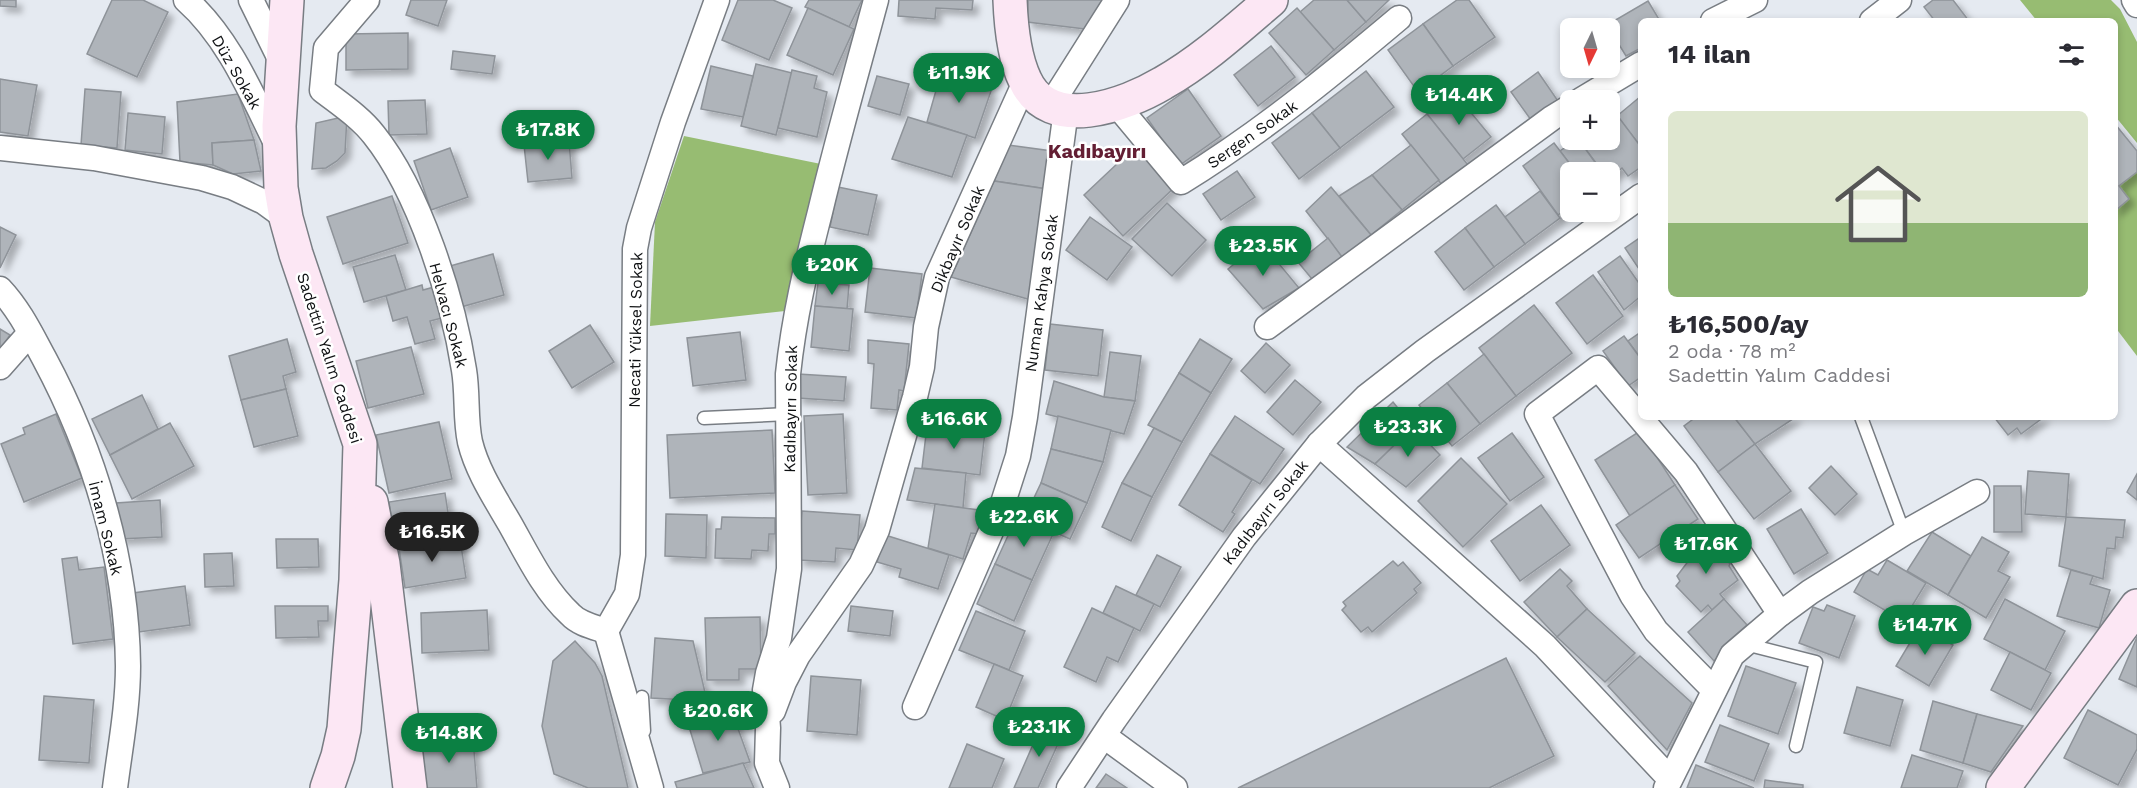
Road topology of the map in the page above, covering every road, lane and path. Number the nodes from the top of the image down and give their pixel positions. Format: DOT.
graph roads {
  1 [pos="186,0"];
  2 [pos="251,0"];
  3 [pos="287,0"];
  4 [pos="367,0"];
  5 [pos="717,0"];
  6 [pos="876,0"];
  7 [pos="1010,0"];
  8 [pos="1117,0"];
  9 [pos="1271,0"];
  10 [pos="1755,0"];
  11 [pos="1899,0"];
  12 [pos="2134,0"];
  13 [pos="2137,5"];
  14 [pos="1399,18"];
  15 [pos="1719,18"];
  16 [pos="1876,18"];
  17 [pos="282,63"];
  18 [pos="1638,66"];
  19 [pos="1025,82"];
  20 [pos="1598,90"];
  21 [pos="1116,104"];
  22 [pos="1058,108"];
  23 [pos="1560,113"];
  24 [pos="0,148"];
  25 [pos="279,150"];
  26 [pos="1638,198"];
  27 [pos="286,218"];
  28 [pos="0,289"];
  29 [pos="1267,327"];
  30 [pos="30,333"];
  31 [pos="0,367"];
  32 [pos="788,414"];
  33 [pos="1638,415"];
  34 [pos="704,418"];
  35 [pos="1642,420"];
  36 [pos="1862,420"];
  37 [pos="360,444"];
  38 [pos="1318,444"];
  39 [pos="1977,492"];
  40 [pos="1904,533"];
  41 [pos="2137,606"];
  42 [pos="1780,614"];
  43 [pos="606,631"];
  44 [pos="1744,643"];
  45 [pos="1714,690"];
  46 [pos="642,697"];
  47 [pos="915,707"];
  48 [pos="768,728"];
  49 [pos="1104,736"];
  50 [pos="1796,746"];
  51 [pos="649,781"];
  52 [pos="1668,783"];
  53 [pos="115,788"];
  54 [pos="327,788"];
  55 [pos="410,788"];
  56 [pos="777,788"];
  57 [pos="1069,788"];
  58 [pos="1175,788"];
  59 [pos="2002,788"];
  1 -- 25 [label="street, Düz Sokak"];
  2 -- 17 [label="street"];
  3 -- 17 [label="main road, Sadettin Yalım Caddesi"];
  4 -- 43 [label="street, Helvacı Sokak"];
  5 -- 43 [label="street, Necati Yüksel Sokak"];
  6 -- 32 [label="street, Kadıbayırı Sokak"];
  7 -- 19 [label="main road"];
  8 -- 22 [label="street"];
  9 -- 21 [label="main road"];
  10 -- 15 [label="street"];
  11 -- 16 [label="street"];
  12 -- 13 [label="street"];
  14 -- 21 [label="street, Sergen Sokak"];
  17 -- 25 [label="main road, Sadettin Yalım Caddesi"];
  18 -- 20 [label="street"];
  19 -- 22 [label="main road"];
  19 -- 48 [label="street, Dikbayır Sokak"];
  21 -- 22 [label="main road"];
  22 -- 47 [label="street, Numan Kahya Sokak"];
  23 -- 29 [label="street"];
  24 -- 27 [label="street"];
  25 -- 27 [label="main road, Sadettin Yalım Caddesi"];
  26 -- 38 [label="street, Kadıbayırı Sokak"];
  27 -- 37 [label="main road, Sadettin Yalım Caddesi"];
  28 -- 30 [label="street, İmam Sokak"];
  30 -- 31 [label="street"];
  30 -- 53 [label="street, İmam Sokak"];
  32 -- 34 [label="lane"];
  32 -- 48 [label="street, Kadıbayırı Sokak"];
  33 -- 45 [label="street"];
  35 -- 42 [label="street"];
  36 -- 40 [label="lane"];
  37 -- 54 [label="main road, Sadettin Yalım Caddesi"];
  37 -- 55 [label="main road"];
  38 -- 49 [label="street, Kadıbayırı Sokak"];
  38 -- 52 [label="street"];
  39 -- 40 [label="street"];
  40 -- 42 [label="street"];
  41 -- 59 [label="main road"];
  42 -- 44 [label="street"];
  43 -- 51 [label="street"];
  44 -- 45 [label="street"];
  44 -- 50 [label="lane"];
  45 -- 52 [label="street"];
  46 -- 51 [label="lane"];
  48 -- 56 [label="street, Kadıbayırı Sokak"];
  49 -- 57 [label="street, Kadıbayırı Sokak"];
  49 -- 58 [label="street"];
}
